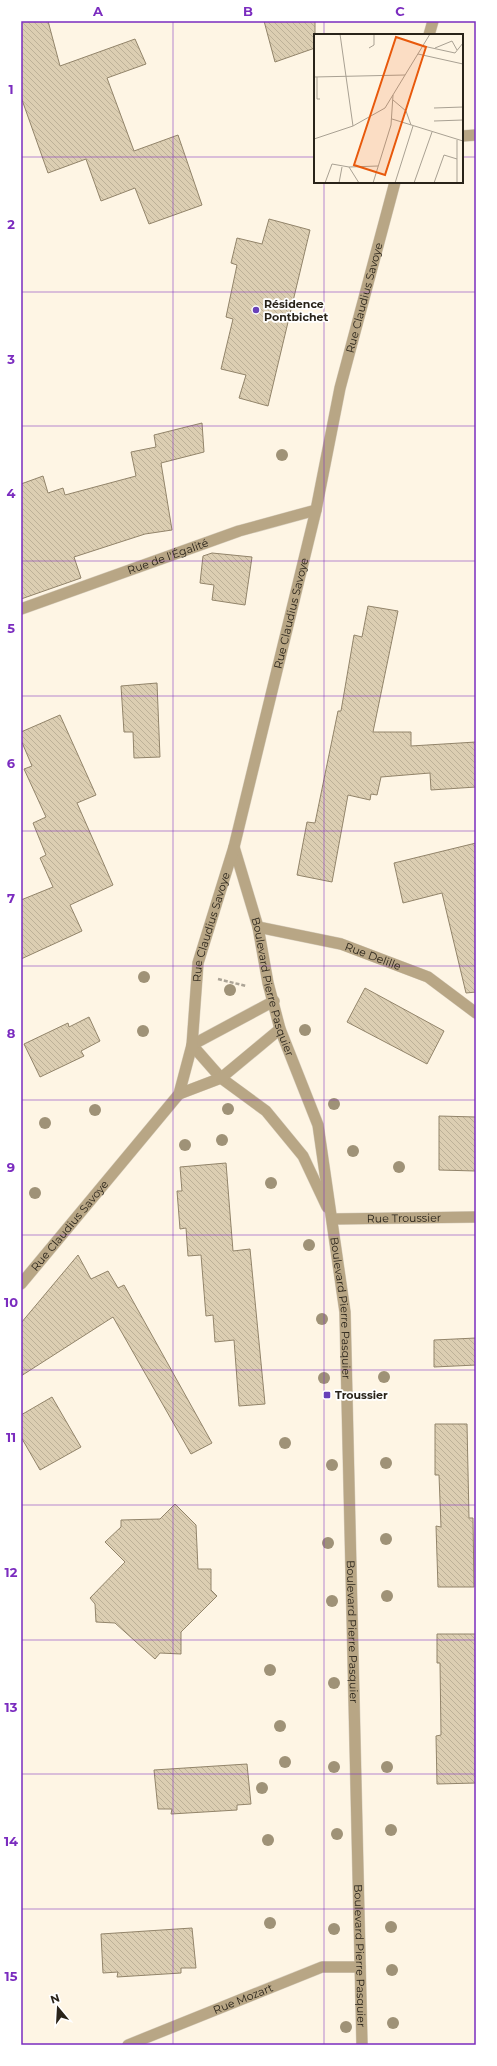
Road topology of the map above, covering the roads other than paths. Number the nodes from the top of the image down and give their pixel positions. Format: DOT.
graph roads {
  1 [pos="433,21"];
  2 [pos="429,34"];
  3 [pos="476,135"];
  4 [pos="463,136"];
  5 [pos="395,183"];
  6 [pos="316,510"];
  7 [pos="21,609"];
  8 [pos="234,847"];
  9 [pos="258,927"];
  10 [pos="274,1000"];
  11 [pos="476,1013"];
  12 [pos="280,1029"];
  13 [pos="192,1046"];
  14 [pos="221,1078"];
  15 [pos="179,1094"];
  16 [pos="476,1217"];
  17 [pos="333,1219"];
  18 [pos="21,1284"];
  19 [pos="360,1967"];
  20 [pos="128,2045"];
  21 [pos="362,2045"];
  1 -- 2 [label="street"];
  3 -- 4 [label="street"];
  5 -- 6 [label="street, Rue Claudius Savoye"];
  6 -- 7 [label="street, Rue de l'Égalité"];
  6 -- 8 [label="street, Rue Claudius Savoye"];
  8 -- 9 [label="street, Boulevard Pierre Pasquier"];
  8 -- 13 [label="street, Rue Claudius Savoye"];
  9 -- 10 [label="street, Boulevard Pierre Pasquier"];
  9 -- 11 [label="street, Rue Delille"];
  10 -- 12 [label="street, Boulevard Pierre Pasquier"];
  10 -- 13 [label="street"];
  12 -- 14 [label="street, Rue Claudius Savoye"];
  12 -- 17 [label="street, Boulevard Pierre Pasquier"];
  13 -- 14 [label="street, Boulevard Pierre Pasquier"];
  13 -- 15 [label="street, Rue Claudius Savoye"];
  14 -- 15 [label="street, Rue Claudius Savoye"];
  14 -- 17 [label="street, Boulevard Pierre Pasquier"];
  15 -- 18 [label="street, Rue Claudius Savoye"];
  16 -- 17 [label="street, Rue Troussier"];
  17 -- 19 [label="street, Boulevard Pierre Pasquier"];
  19 -- 20 [label="street, Rue Mozart"];
  19 -- 21 [label="street, Boulevard Pierre Pasquier"];
}
